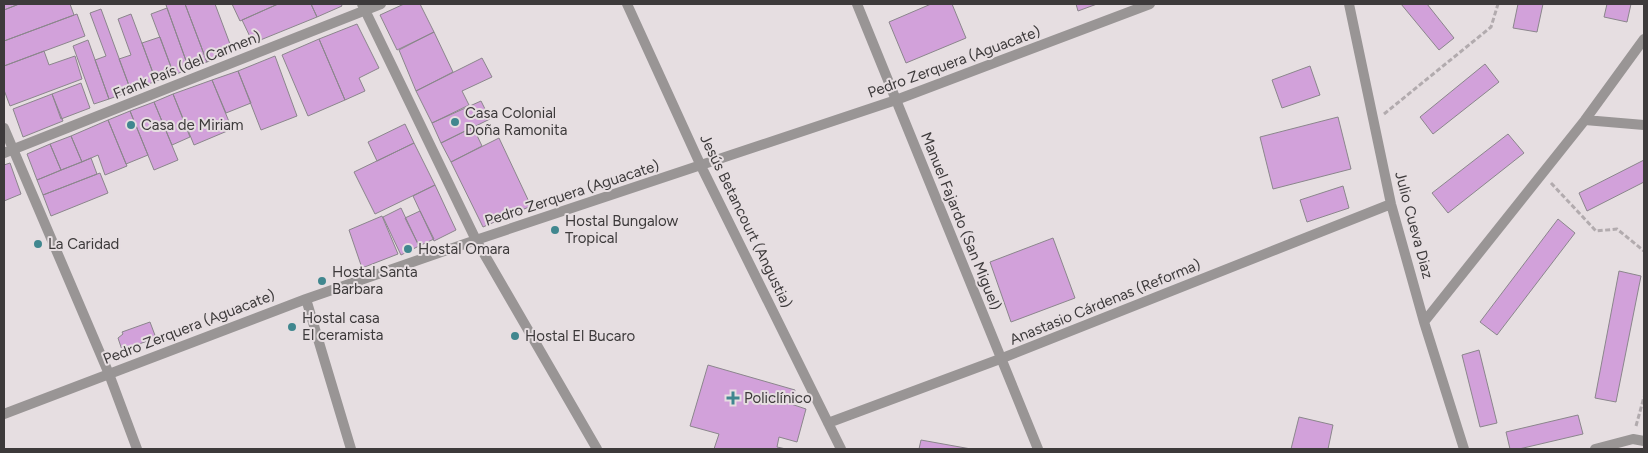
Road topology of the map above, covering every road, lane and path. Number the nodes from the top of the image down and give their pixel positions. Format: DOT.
graph roads {
  1 [pos="381,4"];
  2 [pos="627,4"];
  3 [pos="858,4"];
  4 [pos="1150,4"];
  5 [pos="1349,4"];
  6 [pos="1498,4"];
  7 [pos="363,7"];
  8 [pos="1644,39"];
  9 [pos="896,100"];
  10 [pos="1585,120"];
  11 [pos="1374,122"];
  12 [pos="1644,125"];
  13 [pos="4,128"];
  14 [pos="8,152"];
  15 [pos="701,166"];
  16 [pos="1542,173"];
  17 [pos="1391,204"];
  18 [pos="476,240"];
  19 [pos="1644,251"];
  20 [pos="306,299"];
  21 [pos="1424,322"];
  22 [pos="1000,359"];
  23 [pos="109,374"];
  24 [pos="1644,396"];
  25 [pos="4,414"];
  26 [pos="828,423"];
  27 [pos="1633,439"];
  28 [pos="1644,441"];
  29 [pos="137,449"];
  30 [pos="351,449"];
  31 [pos="597,449"];
  32 [pos="842,449"];
  33 [pos="1038,449"];
  34 [pos="1464,449"];
  35 [pos="1595,449"];
  1 -- 7 [label="street, Frank País (del Carmen)"];
  2 -- 15 [label="street, Jesús Betancourt (Angustia)"];
  3 -- 9 [label="street, Manuel Fajardo (San Miguel)"];
  4 -- 9 [label="street, Pedro Zerquera (Aguacate)"];
  5 -- 11 [label="street, Julio Cueva Diaz"];
  6 -- 11 [label="path"];
  7 -- 14 [label="street, Frank País (del Carmen)"];
  7 -- 18 [label="street"];
  8 -- 10 [label="street"];
  9 -- 15 [label="street, Pedro Zerquera (Aguacate)"];
  9 -- 22 [label="street, Manuel Fajardo (San Miguel)"];
  10 -- 12 [label="street"];
  10 -- 16 [label="street"];
  11 -- 17 [label="street, Julio Cueva Diaz"];
  13 -- 14 [label="street"];
  14 -- 23 [label="street"];
  15 -- 18 [label="street, Pedro Zerquera (Aguacate)"];
  15 -- 26 [label="street, Jesús Betancourt (Angustia)"];
  16 -- 19 [label="path"];
  16 -- 21 [label="street"];
  17 -- 21 [label="street, Julio Cueva Diaz"];
  17 -- 22 [label="street, Anastasio Cárdenas (Reforma)"];
  18 -- 20 [label="street, Pedro Zerquera (Aguacate)"];
  18 -- 31 [label="street"];
  20 -- 23 [label="street, Pedro Zerquera (Aguacate)"];
  20 -- 30 [label="street"];
  21 -- 34 [label="street, Julio Cueva Diaz"];
  22 -- 26 [label="street, Anastasio Cárdenas (Reforma)"];
  22 -- 33 [label="street, Manuel Fajardo (San Miguel)"];
  23 -- 25 [label="street, Pedro Zerquera (Aguacate)"];
  23 -- 29 [label="street"];
  24 -- 27 [label="path"];
  26 -- 32 [label="street, Jesús Betancourt (Angustia)"];
  27 -- 28 [label="street"];
  27 -- 35 [label="street"];
}
